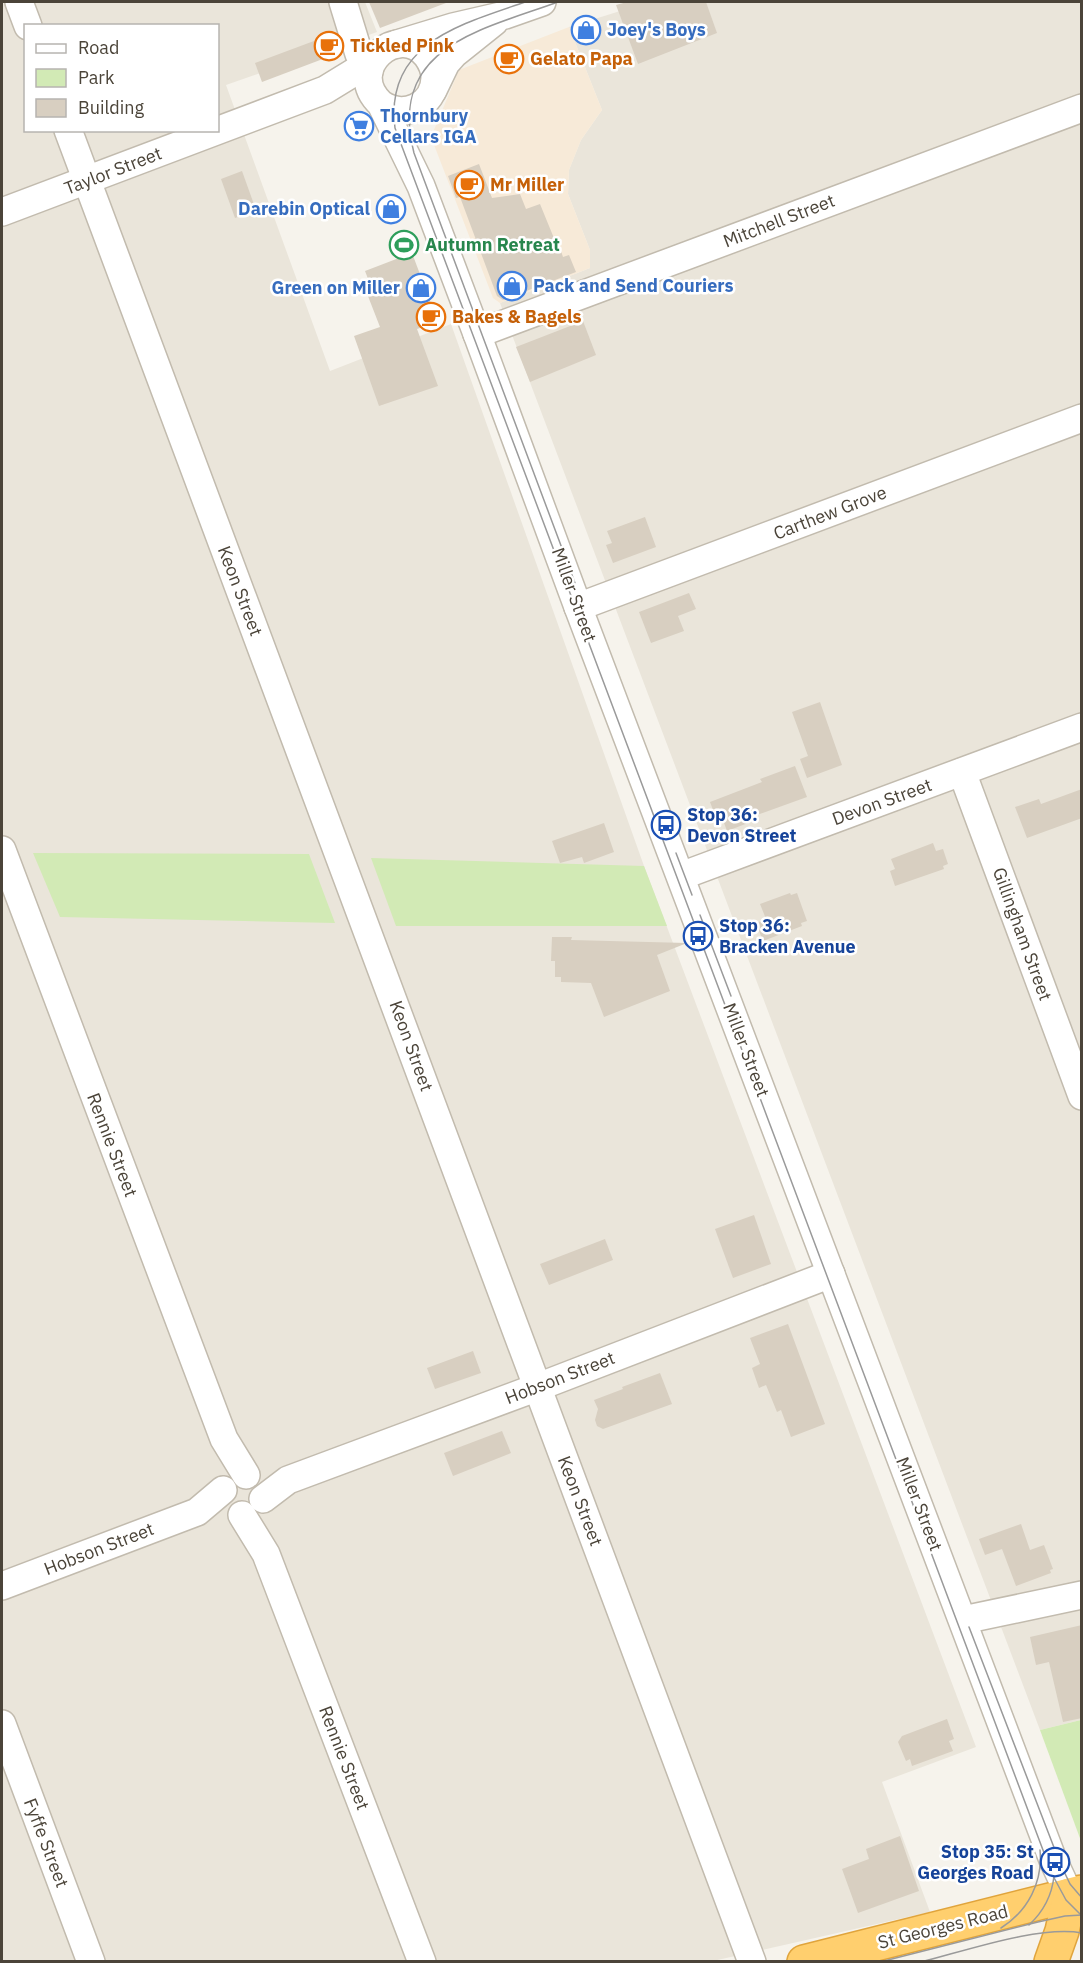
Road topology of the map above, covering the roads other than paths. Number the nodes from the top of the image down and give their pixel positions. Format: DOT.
graph roads {
  1 [pos="19,2"];
  2 [pos="542,2"];
  3 [pos="345,7"];
  4 [pos="502,16"];
  5 [pos="27,24"];
  6 [pos="394,45"];
  7 [pos="373,85"];
  8 [pos="430,95"];
  9 [pos="1082,108"];
  10 [pos="219,131"];
  11 [pos="69,132"];
  12 [pos="215,132"];
  13 [pos="87,181"];
  14 [pos="421,186"];
  15 [pos="2,212"];
  16 [pos="477,334"];
  17 [pos="1082,418"];
  18 [pos="578,607"];
  19 [pos="1082,727"];
  20 [pos="962,772"];
  21 [pos="2,850"];
  22 [pos="681,876"];
  23 [pos="1082,1096"];
  24 [pos="831,1274"];
  25 [pos="538,1387"];
  26 [pos="243,1495"];
  27 [pos="2,1586"];
  28 [pos="1082,1595"];
  29 [pos="963,1620"];
  30 [pos="2,1724"];
  31 [pos="1078,1898"];
  32 [pos="91,1962"];
  33 [pos="422,1962"];
  34 [pos="752,1962"];
  35 [pos="804,1962"];
  36 [pos="1051,1962"];
  1 -- 5 [label="street"];
  2 -- 4 [label="street"];
  3 -- 6 [label="street, Miller Street"];
  3 -- 7 [label="street, Miller Street"];
  4 -- 6 [label="street"];
  4 -- 8 [label="street, Miller Street"];
  6 -- 7 [label="street"];
  6 -- 8 [label="street"];
  7 -- 8 [label="street"];
  7 -- 10 [label="street, Taylor Street"];
  7 -- 14 [label="street, Miller Street"];
  8 -- 14 [label="street, Miller Street"];
  9 -- 16 [label="street, Mitchell Street"];
  11 -- 13 [label="street, Keon Street"];
  12 -- 13 [label="street, Taylor Street"];
  13 -- 15 [label="street, Taylor Street"];
  13 -- 25 [label="street, Keon Street"];
  14 -- 16 [label="street, Miller Street"];
  16 -- 18 [label="street, Miller Street"];
  17 -- 18 [label="street, Carthew Grove"];
  18 -- 22 [label="street, Miller Street"];
  19 -- 20 [label="street, Devon Street"];
  20 -- 22 [label="street, Devon Street"];
  20 -- 23 [label="street, Gillingham Street"];
  21 -- 26 [label="street, Rennie Street"];
  22 -- 24 [label="street, Miller Street"];
  24 -- 25 [label="street, Hobson Street"];
  24 -- 29 [label="street, Miller Street"];
  25 -- 26 [label="street, Hobson Street"];
  25 -- 34 [label="street, Keon Street"];
  26 -- 27 [label="street, Hobson Street"];
  26 -- 33 [label="street, Rennie Street"];
  28 -- 29 [label="street"];
  29 -- 31 [label="street, Miller Street"];
  30 -- 32 [label="street, Fyffe Street"];
  31 -- 35 [label="highway, St Georges Road"];
  31 -- 36 [label="highway"];
}
